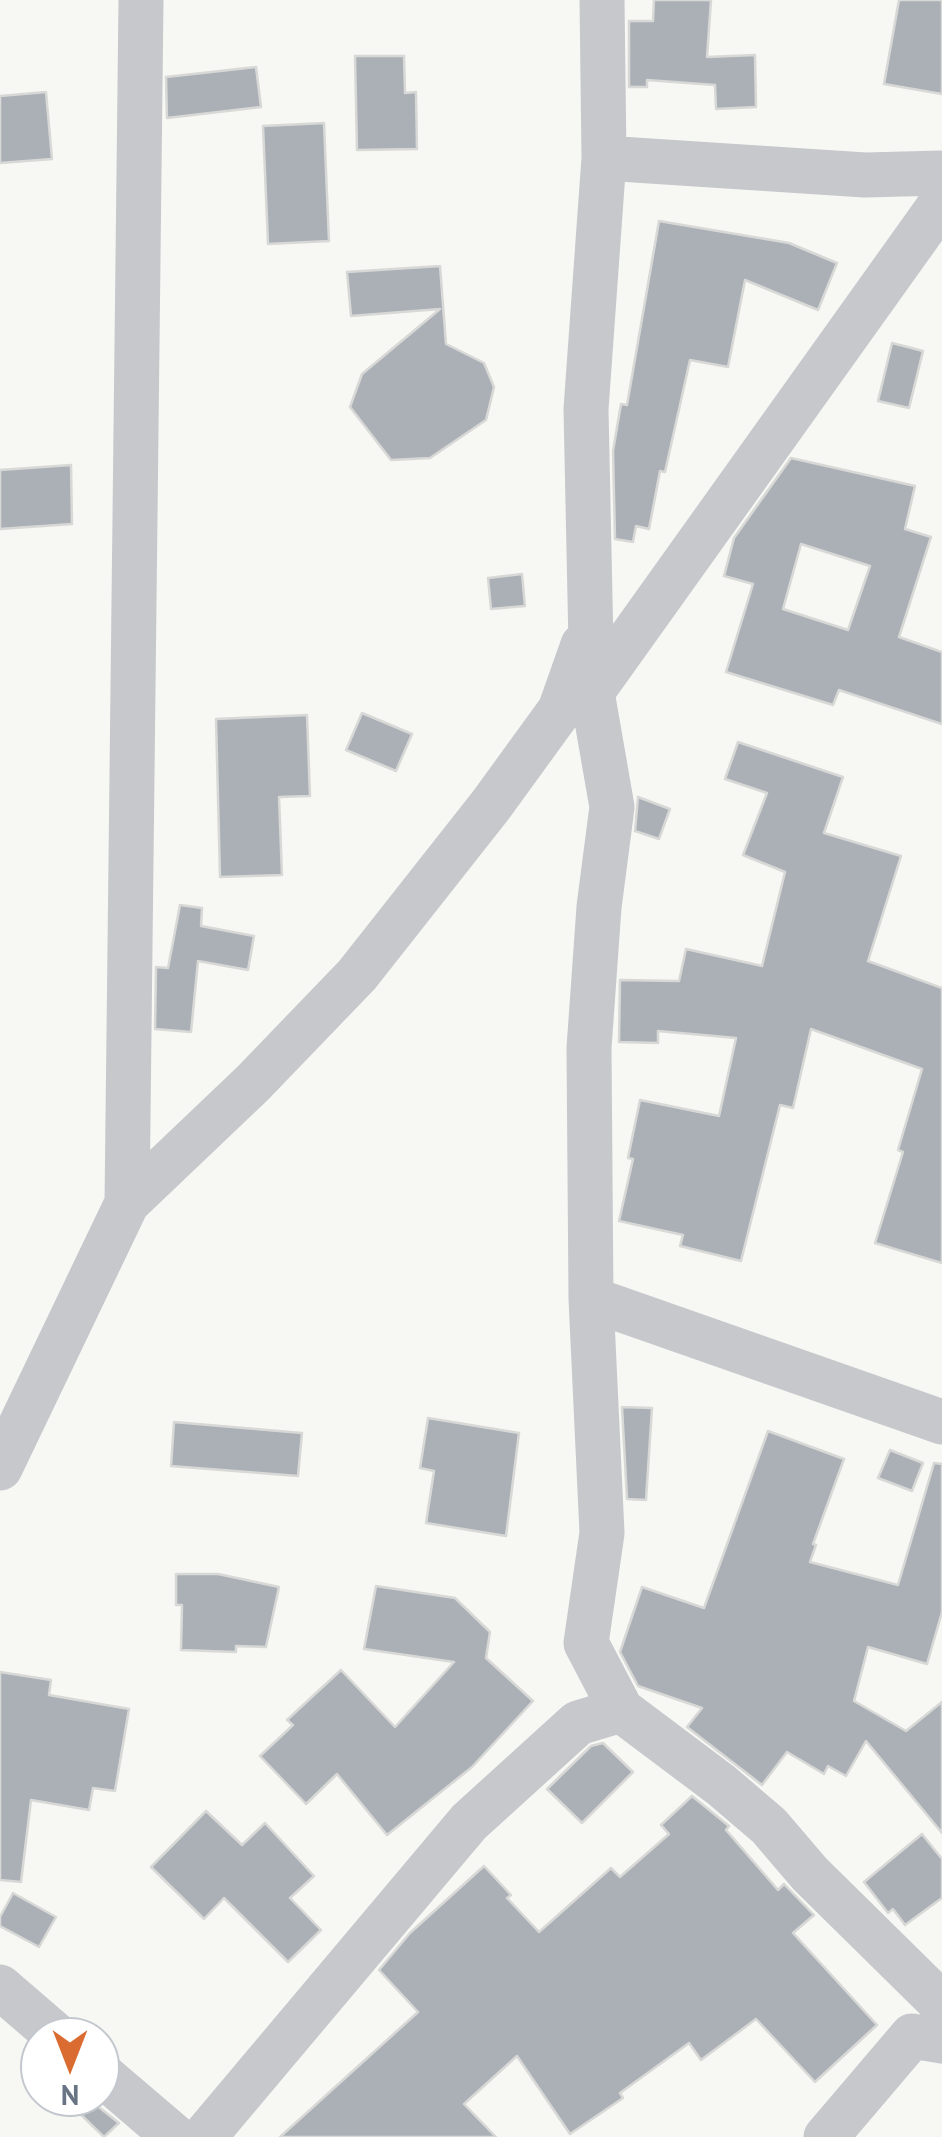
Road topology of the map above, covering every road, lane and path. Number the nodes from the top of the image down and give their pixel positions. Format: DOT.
graph roads {
  1 [pos="141,0"];
  2 [pos="602,0"];
  3 [pos="604,158"];
  4 [pos="942,173"];
  5 [pos="942,202"];
  6 [pos="589,629"];
  7 [pos="592,692"];
  8 [pos="127,1203"];
  9 [pos="591,1299"];
  10 [pos="942,1422"];
  11 [pos="0,1468"];
  12 [pos="622,1710"];
  13 [pos="0,1987"];
  14 [pos="942,2004"];
  15 [pos="35,2017"];
  16 [pos="942,2040"];
  17 [pos="120,2089"];
  18 [pos="175,2137"];
  19 [pos="204,2137"];
  20 [pos="826,2137"];
  1 -- 8 [label="street"];
  2 -- 3 [label="street"];
  3 -- 4 [label="street"];
  3 -- 6 [label="street"];
  5 -- 7 [label="street"];
  6 -- 7 [label="street"];
  6 -- 8 [label="street"];
  7 -- 9 [label="street"];
  8 -- 11 [label="street"];
  9 -- 10 [label="street"];
  9 -- 12 [label="street"];
  12 -- 14 [label="street"];
  12 -- 19 [label="street"];
  13 -- 15 [label="street"];
  16 -- 20 [label="street"];
  17 -- 18 [label="street"];
}
